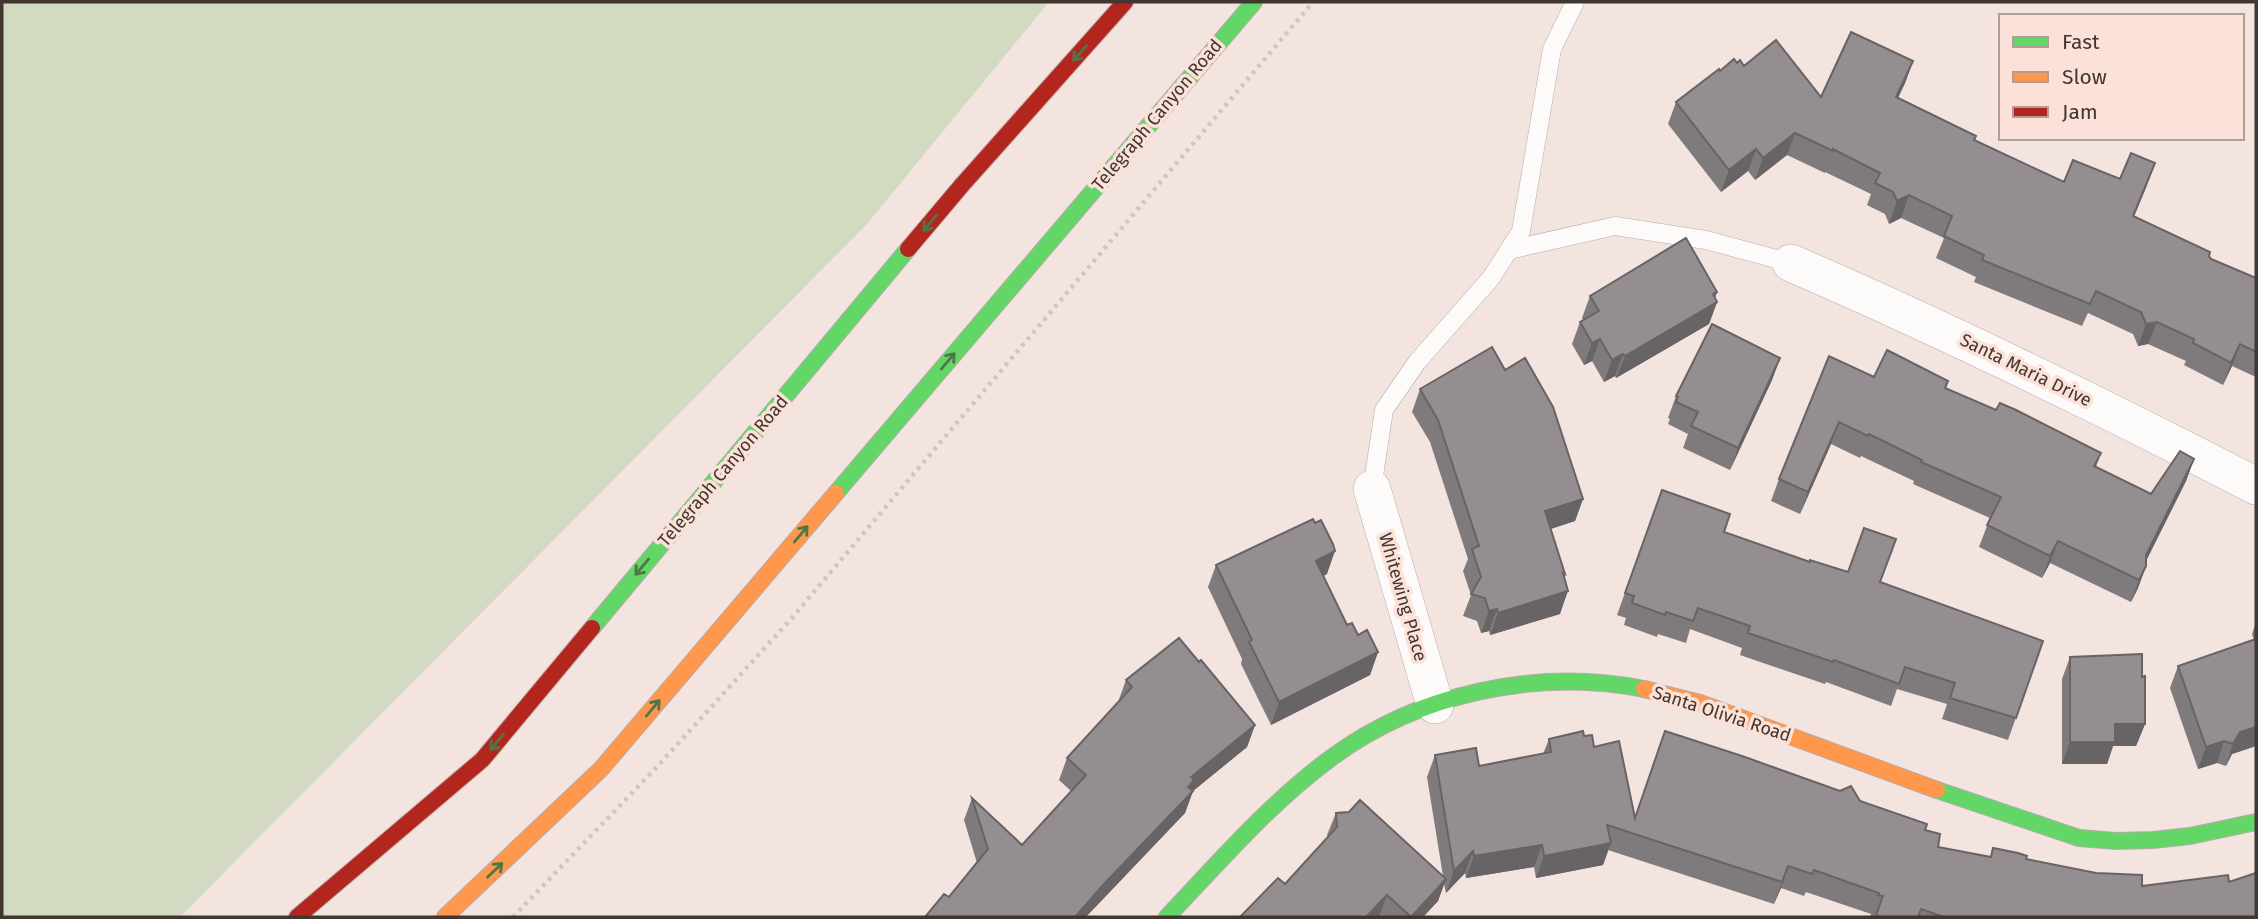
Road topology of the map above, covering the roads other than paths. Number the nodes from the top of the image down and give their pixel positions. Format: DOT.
graph roads {
  1 [pos="1125,2"];
  2 [pos="1254,2"];
  3 [pos="1575,2"];
  4 [pos="1509,250"];
  5 [pos="1791,263"];
  6 [pos="2256,486"];
  7 [pos="1372,489"];
  8 [pos="1435,705"];
  9 [pos="2256,822"];
  10 [pos="297,917"];
  11 [pos="445,917"];
  12 [pos="1167,917"];
  1 -- 10 [label="main road, Telegraph Canyon Road, one-way"];
  11 -- 2 [label="main road, Telegraph Canyon Road, one-way"];
  3 -- 4 [label="lane"];
  4 -- 5 [label="lane"];
  4 -- 7 [label="lane"];
  5 -- 6 [label="street, Santa Maria Drive"];
  7 -- 8 [label="street, Whitewing Place"];
  8 -- 9 [label="main road, Santa Olivia Road"];
  8 -- 12 [label="main road, Santa Olivia Road"];
}
